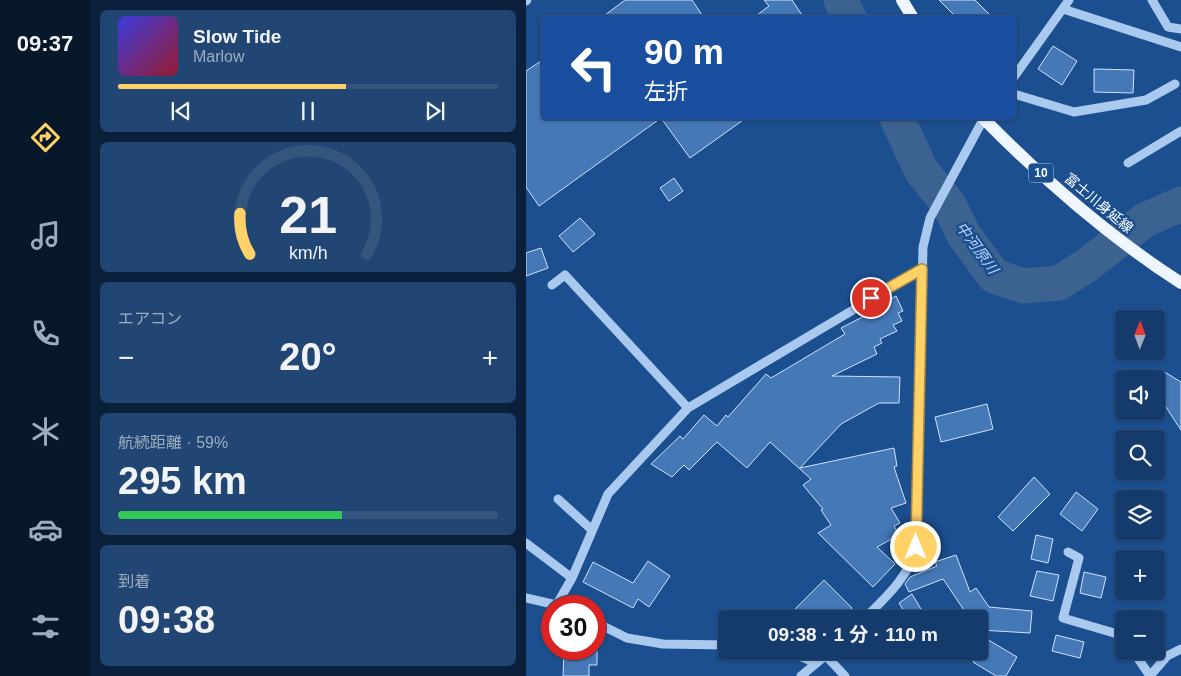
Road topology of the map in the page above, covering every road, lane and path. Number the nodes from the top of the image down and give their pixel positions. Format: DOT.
graph roads {
  1 [pos="902,0"];
  2 [pos="1069,0"];
  3 [pos="1152,0"];
  4 [pos="1063,9"];
  5 [pos="911,15"];
  6 [pos="1181,29"];
  7 [pos="1181,47"];
  8 [pos="1016,74"];
  9 [pos="1175,84"];
  10 [pos="1016,95"];
  11 [pos="982,120"];
  12 [pos="985,120"];
  13 [pos="1181,131"];
  14 [pos="1128,163"];
  15 [pos="922,269"];
  16 [pos="1181,283"];
  17 [pos="552,285"];
  18 [pos="688,408"];
  19 [pos="558,499"];
  20 [pos="592,530"];
  21 [pos="526,543"];
  22 [pos="1068,552"];
  23 [pos="572,578"];
  24 [pos="564,595"];
  25 [pos="526,598"];
  26 [pos="541,601"];
  27 [pos="873,610"];
  28 [pos="606,628"];
  29 [pos="1115,633"];
  30 [pos="718,645"];
  31 [pos="1181,649"];
  32 [pos="809,660"];
  33 [pos="820,660"];
  34 [pos="833,660"];
  35 [pos="1141,662"];
  36 [pos="816,663"];
  37 [pos="801,676"];
  38 [pos="845,676"];
  39 [pos="1150,676"];
  1 -- 5 [label="main road"];
  2 -- 4 [label="street"];
  3 -- 6 [label="street"];
  4 -- 7 [label="street"];
  4 -- 8 [label="street"];
  9 -- 10 [label="street"];
  11 -- 15 [label="street"];
  12 -- 16 [label="main road, 富士川身延線 / 10"];
  13 -- 14 [label="street"];
  15 -- 18 [label="street"];
  15 -- 27 [label="street"];
  17 -- 18 [label="street"];
  18 -- 20 [label="street"];
  19 -- 20 [label="street"];
  20 -- 23 [label="street"];
  21 -- 23 [label="street"];
  22 -- 29 [label="street"];
  23 -- 24 [label="street"];
  25 -- 26 [label="street"];
  28 -- 30 [label="street"];
  31 -- 39 [label="street"];
  32 -- 36 [label="street"];
  33 -- 36 [label="street"];
  34 -- 38 [label="street"];
  35 -- 39 [label="street"];
  36 -- 37 [label="street"];
}
